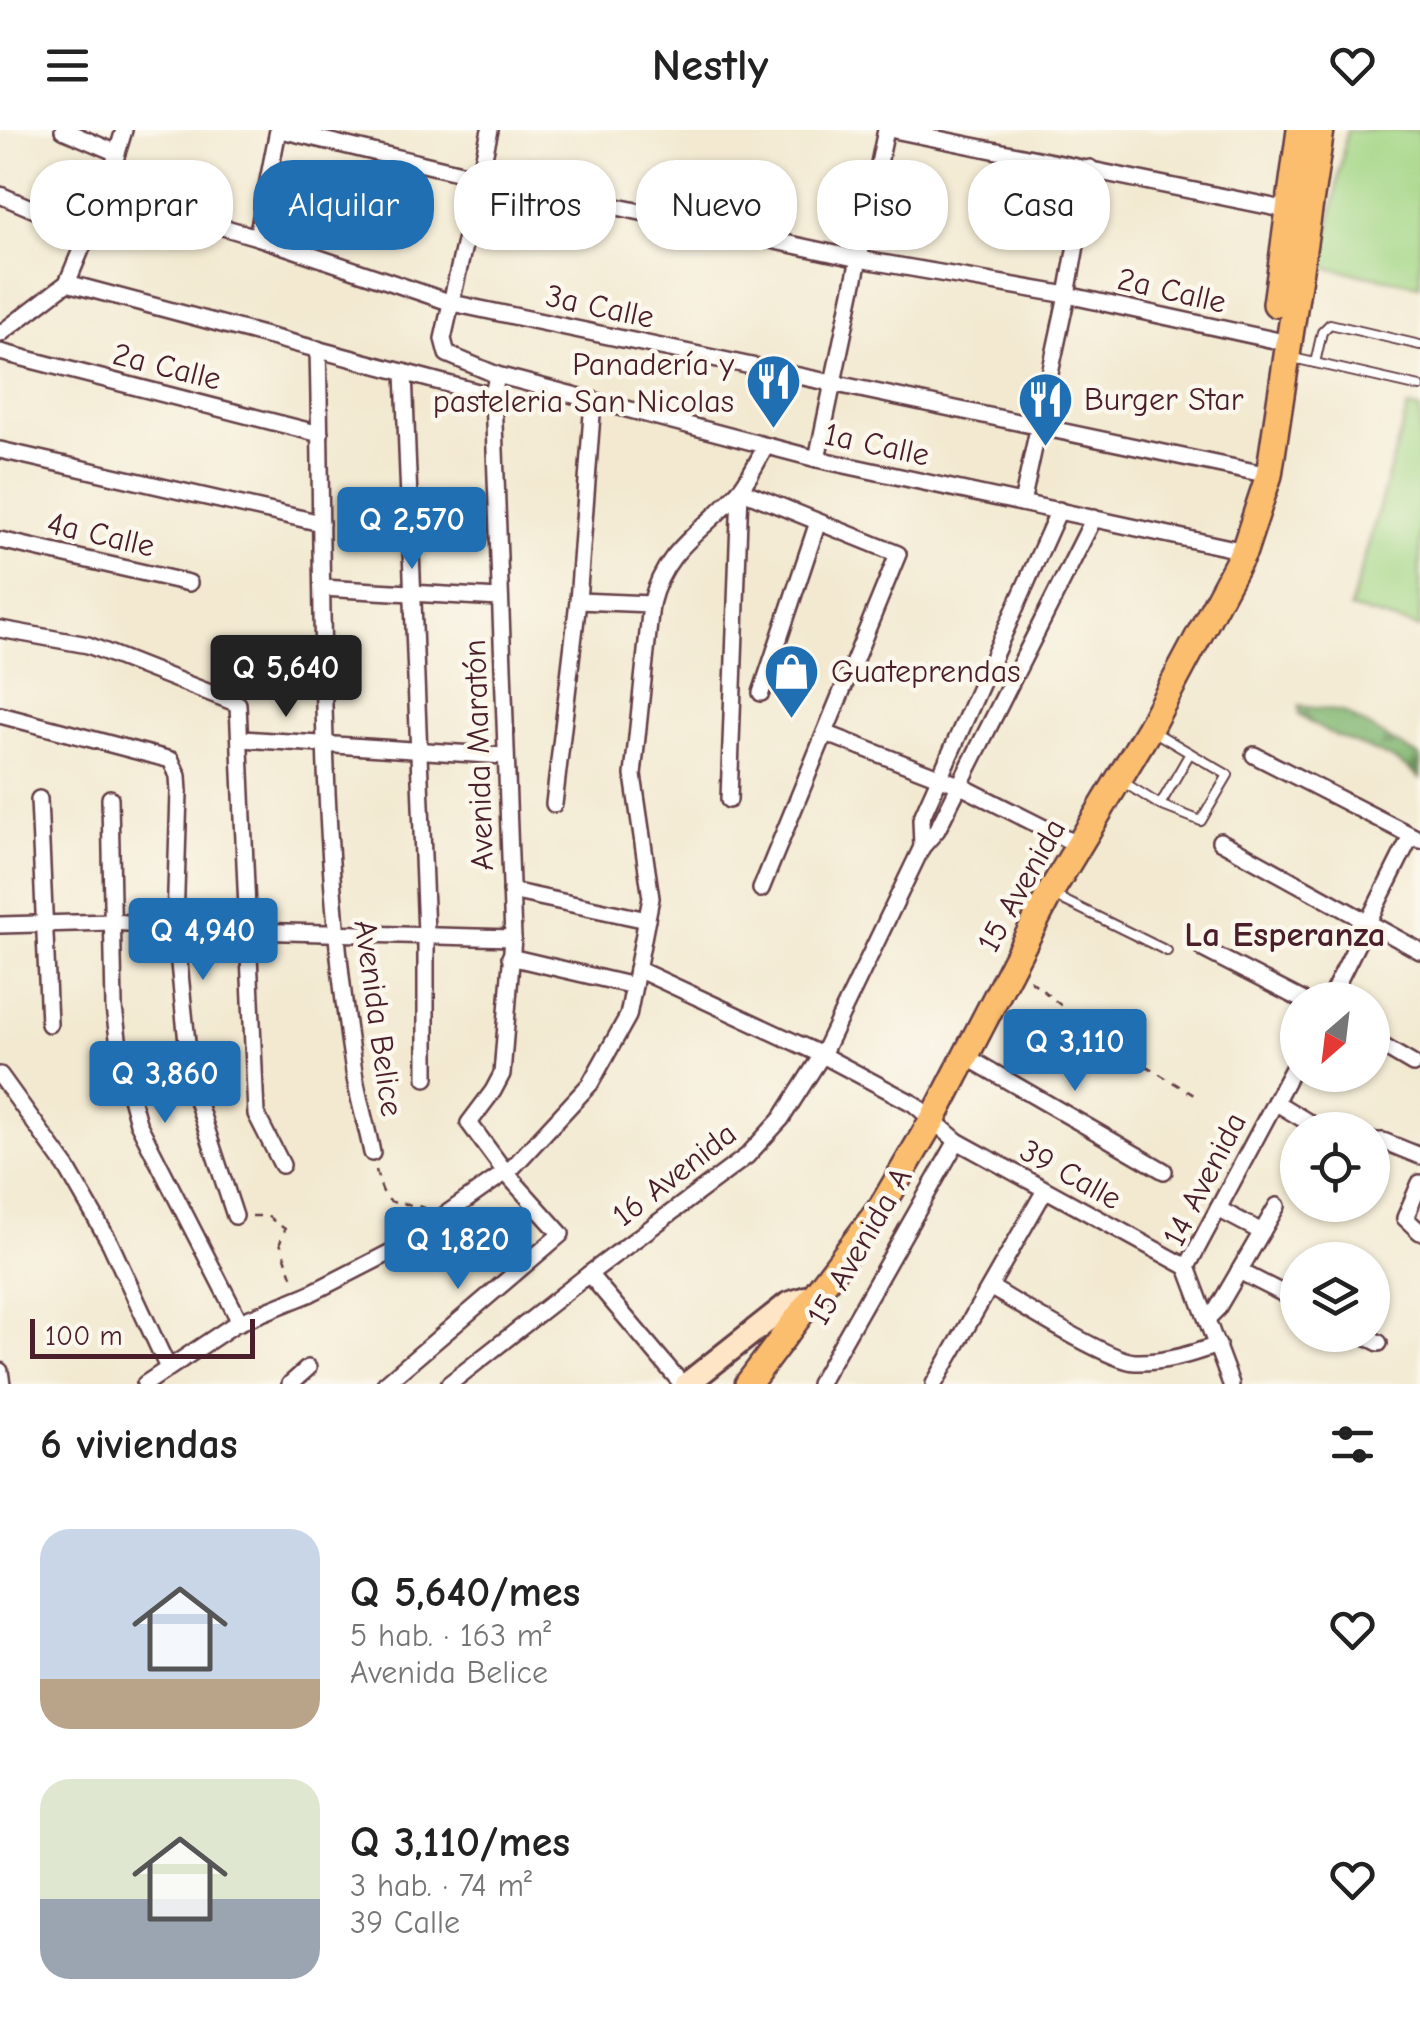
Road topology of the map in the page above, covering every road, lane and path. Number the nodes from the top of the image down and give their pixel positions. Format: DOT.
graph roads {
  1 [pos="62,130"];
  2 [pos="124,130"];
  3 [pos="280,130"];
  4 [pos="490,130"];
  5 [pos="886,130"];
  6 [pos="894,130"];
  7 [pos="1300,130"];
  8 [pos="1320,130"];
  9 [pos="117,152"];
  10 [pos="115,160"];
  11 [pos="273,160"];
  12 [pos="482,160"];
  13 [pos="1049,160"];
  14 [pos="454,171"];
  15 [pos="1110,172"];
  16 [pos="0,195"];
  17 [pos="616,207"];
  18 [pos="30,208"];
  19 [pos="1288,210"];
  20 [pos="82,250"];
  21 [pos="295,250"];
  22 [pos="463,250"];
  23 [pos="1075,250"];
  24 [pos="859,259"];
  25 [pos="68,283"];
  26 [pos="1067,295"];
  27 [pos="452,303"];
  28 [pos="0,334"];
  29 [pos="1420,345"];
  30 [pos="1281,347"];
  31 [pos="318,350"];
  32 [pos="0,352"];
  33 [pos="1316,363"];
  34 [pos="404,372"];
  35 [pos="497,375"];
  36 [pos="831,382"];
  37 [pos="1420,386"];
  38 [pos="494,396"];
  39 [pos="593,401"];
  40 [pos="1037,428"];
  41 [pos="320,434"];
  42 [pos="766,446"];
  43 [pos="0,450"];
  44 [pos="816,459"];
  45 [pos="1261,473"];
  46 [pos="740,490"];
  47 [pos="1022,503"];
  48 [pos="1059,510"];
  49 [pos="1094,518"];
  50 [pos="818,522"];
  51 [pos="321,523"];
  52 [pos="0,540"];
  53 [pos="1244,552"];
  54 [pos="189,583"];
  55 [pos="322,588"];
  56 [pos="411,594"];
  57 [pos="499,598"];
  58 [pos="578,601"];
  59 [pos="651,604"];
  60 [pos="0,629"];
  61 [pos="761,694"];
  62 [pos="0,715"];
  63 [pos="1149,729"];
  64 [pos="825,733"];
  65 [pos="242,739"];
  66 [pos="326,746"];
  67 [pos="418,751"];
  68 [pos="1190,753"];
  69 [pos="1254,755"];
  70 [pos="504,756"];
  71 [pos="940,777"];
  72 [pos="1119,780"];
  73 [pos="959,784"];
  74 [pos="39,798"];
  75 [pos="110,798"];
  76 [pos="729,800"];
  77 [pos="554,804"];
  78 [pos="1160,805"];
  79 [pos="1416,838"];
  80 [pos="1220,842"];
  81 [pos="1078,845"];
  82 [pos="922,847"];
  83 [pos="761,889"];
  84 [pos="511,891"];
  85 [pos="1050,894"];
  86 [pos="647,920"];
  87 [pos="44,922"];
  88 [pos="112,922"];
  89 [pos="1370,923"];
  90 [pos="175,924"];
  91 [pos="0,925"];
  92 [pos="249,931"];
  93 [pos="338,934"];
  94 [pos="426,934"];
  95 [pos="512,938"];
  96 [pos="1204,948"];
  97 [pos="1168,951"];
  98 [pos="1420,951"];
  99 [pos="510,957"];
  100 [pos="1013,966"];
  101 [pos="636,977"];
  102 [pos="1339,982"];
  103 [pos="1280,988"];
  104 [pos="49,1024"];
  105 [pos="1390,1051"];
  106 [pos="822,1055"];
  107 [pos="964,1056"];
  108 [pos="1413,1064"];
  109 [pos="0,1075"];
  110 [pos="426,1078"];
  111 [pos="1280,1092"];
  112 [pos="1194,1096"];
  113 [pos="1275,1102"];
  114 [pos="1291,1112"];
  115 [pos="933,1120"];
  116 [pos="956,1141"];
  117 [pos="1390,1144"];
  118 [pos="372,1154"];
  119 [pos="1420,1156"];
  120 [pos="282,1165"];
  121 [pos="1164,1170"];
  122 [pos="506,1173"];
  123 [pos="1420,1183"];
  124 [pos="1044,1192"];
  125 [pos="1277,1206"];
  126 [pos="1218,1209"];
  127 [pos="236,1216"];
  128 [pos="438,1219"];
  129 [pos="1262,1232"];
  130 [pos="1420,1232"];
  131 [pos="1187,1268"];
  132 [pos="1239,1270"];
  133 [pos="585,1277"];
  134 [pos="990,1286"];
  135 [pos="1280,1292"];
  136 [pos="815,1295"];
  137 [pos="302,1297"];
  138 [pos="1208,1318"];
  139 [pos="240,1322"];
  140 [pos="1218,1344"];
  141 [pos="168,1368"];
  142 [pos="308,1368"];
  143 [pos="0,1372"];
  144 [pos="821,1379"];
  145 [pos="942,1381"];
  146 [pos="2,1384"];
  147 [pos="144,1384"];
  148 [pos="290,1384"];
  149 [pos="385,1384"];
  150 [pos="449,1384"];
  151 [pos="671,1384"];
  152 [pos="684,1384"];
  153 [pos="748,1384"];
  154 [pos="841,1384"];
  155 [pos="1231,1384"];
  1 -- 9 [label="street"];
  2 -- 9 [label="street"];
  3 -- 11 [label="street"];
  3 -- 14 [label="street, 2a Calle"];
  4 -- 12 [label="street"];
  5 -- 24 [label="street"];
  6 -- 13 [label="street"];
  7 -- 19 [label="main road"];
  8 -- 30 [label="main road"];
  9 -- 10 [label="street"];
  15 -- 19 [label="street"];
  16 -- 18 [label="street"];
  17 -- 24 [label="street, 2a Calle"];
  19 -- 30 [label="main road"];
  20 -- 25 [label="street"];
  21 -- 27 [label="street, 3a Calle"];
  22 -- 27 [label="street"];
  23 -- 26 [label="street"];
  24 -- 26 [label="street, 2a Calle"];
  24 -- 36 [label="street"];
  25 -- 28 [label="street"];
  25 -- 31 [label="street"];
  26 -- 30 [label="street, 2a Calle"];
  26 -- 40 [label="street"];
  27 -- 35 [label="street, 1a Calle"];
  27 -- 36 [label="street, 3a Calle"];
  29 -- 33 [label="lane"];
  30 -- 33 [label="lane"];
  30 -- 45 [label="main road"];
  31 -- 34 [label="street"];
  31 -- 41 [label="street, Avenida Belice"];
  32 -- 41 [label="street, 2a Calle"];
  33 -- 37 [label="lane"];
  34 -- 38 [label="street"];
  34 -- 56 [label="street"];
  35 -- 38 [label="street, Avenida Maratón"];
  35 -- 39 [label="street, 1a Calle"];
  36 -- 40 [label="street, 3a Calle"];
  36 -- 44 [label="street"];
  38 -- 57 [label="street, Avenida Maratón"];
  39 -- 42 [label="street, 1a Calle"];
  39 -- 58 [label="street"];
  40 -- 45 [label="street, 3a Calle"];
  40 -- 47 [label="street"];
  41 -- 51 [label="street, Avenida Belice"];
  42 -- 44 [label="street, 1a Calle"];
  42 -- 46 [label="street"];
  43 -- 51 [label="street"];
  44 -- 47 [label="street, 1a Calle"];
  45 -- 53 [label="main road"];
  46 -- 50 [label="street"];
  46 -- 59 [label="street"];
  46 -- 76 [label="street"];
  47 -- 48 [label="street, 1a Calle"];
  48 -- 49 [label="street, 1a Calle"];
  48 -- 71 [label="street, 16 Avenida"];
  49 -- 53 [label="street, 1a Calle"];
  49 -- 73 [label="street, 16 Avenida"];
  50 -- 61 [label="street"];
  50 -- 64 [label="street"];
  51 -- 55 [label="street, Avenida Belice"];
  52 -- 54 [label="street, 4a Calle"];
  53 -- 63 [label="main road, 15 Avenida"];
  55 -- 56 [label="street"];
  55 -- 66 [label="street, Avenida Belice"];
  56 -- 57 [label="street"];
  56 -- 67 [label="street"];
  57 -- 70 [label="street, Avenida Maratón"];
  58 -- 59 [label="street"];
  58 -- 77 [label="street"];
  59 -- 86 [label="street"];
  60 -- 65 [label="street"];
  62 -- 90 [label="street"];
  63 -- 68 [label="lane"];
  63 -- 72 [label="main road, 15 Avenida"];
  64 -- 71 [label="street"];
  64 -- 83 [label="street"];
  65 -- 66 [label="street"];
  65 -- 92 [label="street"];
  66 -- 67 [label="street"];
  66 -- 93 [label="street, Avenida Belice"];
  67 -- 70 [label="street"];
  67 -- 94 [label="street"];
  68 -- 78 [label="lane"];
  68 -- 78 [label="lane"];
  69 -- 79 [label="street"];
  70 -- 84 [label="street, Avenida Maratón"];
  71 -- 73 [label="street"];
  71 -- 82 [label="street, 16 Avenida"];
  72 -- 78 [label="lane"];
  72 -- 81 [label="main road, 15 Avenida"];
  73 -- 81 [label="street"];
  73 -- 82 [label="street, 16 Avenida"];
  74 -- 87 [label="street"];
  75 -- 88 [label="street"];
  79 -- 89 [label="street"];
  80 -- 89 [label="street"];
  81 -- 85 [label="main road, 15 Avenida"];
  82 -- 106 [label="street, 16 Avenida"];
  84 -- 86 [label="street"];
  84 -- 95 [label="street, Avenida Maratón"];
  85 -- 97 [label="lane"];
  85 -- 100 [label="main road, 15 Avenida"];
  86 -- 101 [label="street"];
  87 -- 88 [label="street"];
  87 -- 91 [label="street"];
  87 -- 104 [label="street"];
  88 -- 90 [label="street"];
  88 -- 139 [label="street"];
  89 -- 98 [label="street"];
  89 -- 102 [label="street"];
  90 -- 92 [label="street"];
  90 -- 127 [label="street"];
  92 -- 93 [label="street"];
  92 -- 120 [label="street"];
  93 -- 94 [label="street"];
  93 -- 118 [label="street, Avenida Belice"];
  94 -- 95 [label="street"];
  94 -- 110 [label="street"];
  95 -- 99 [label="street, Avenida Maratón"];
  96 -- 103 [label="street"];
  99 -- 101 [label="street"];
  99 -- 122 [label="street, Avenida Maratón"];
  100 -- 107 [label="main road, 15 Avenida"];
  100 -- 112 [label="path"];
  101 -- 106 [label="street"];
  101 -- 122 [label="street"];
  105 -- 108 [label="street"];
  106 -- 115 [label="street"];
  106 -- 133 [label="street, 16 Avenida"];
  107 -- 115 [label="main road, 15 Avenida"];
  107 -- 121 [label="street"];
  109 -- 141 [label="street"];
  111 -- 113 [label="street, 14 Avenida"];
  113 -- 114 [label="street"];
  113 -- 126 [label="street, 14 Avenida"];
  115 -- 116 [label="street, 39 Calle"];
  115 -- 136 [label="main road, 15 Avenida"];
  116 -- 124 [label="street, 39 Calle"];
  116 -- 144 [label="street, 15 Avenida A"];
  117 -- 119 [label="street"];
  118 -- 128 [label="path"];
  122 -- 128 [label="street"];
  122 -- 149 [label="street"];
  123 -- 130 [label="street"];
  124 -- 131 [label="street, 39 Calle"];
  124 -- 134 [label="street"];
  125 -- 129 [label="street"];
  126 -- 129 [label="street"];
  126 -- 131 [label="street, 14 Avenida"];
  127 -- 137 [label="path"];
  128 -- 137 [label="street"];
  129 -- 132 [label="street"];
  131 -- 138 [label="street, 14 Avenida"];
  132 -- 135 [label="street"];
  132 -- 138 [label="street"];
  133 -- 150 [label="street, 16 Avenida"];
  133 -- 151 [label="street"];
  133 -- 152 [label="street"];
  134 -- 140 [label="street"];
  134 -- 145 [label="street"];
  136 -- 152 [label="street, 15 Avenida A"];
  136 -- 153 [label="main road, 15 Avenida"];
  137 -- 139 [label="street"];
  138 -- 140 [label="street, 14 Avenida"];
  139 -- 141 [label="street"];
  140 -- 155 [label="street, 14 Avenida"];
  141 -- 147 [label="street"];
  142 -- 148 [label="street"];
  143 -- 146 [label="street"];
  144 -- 154 [label="street"];
}
